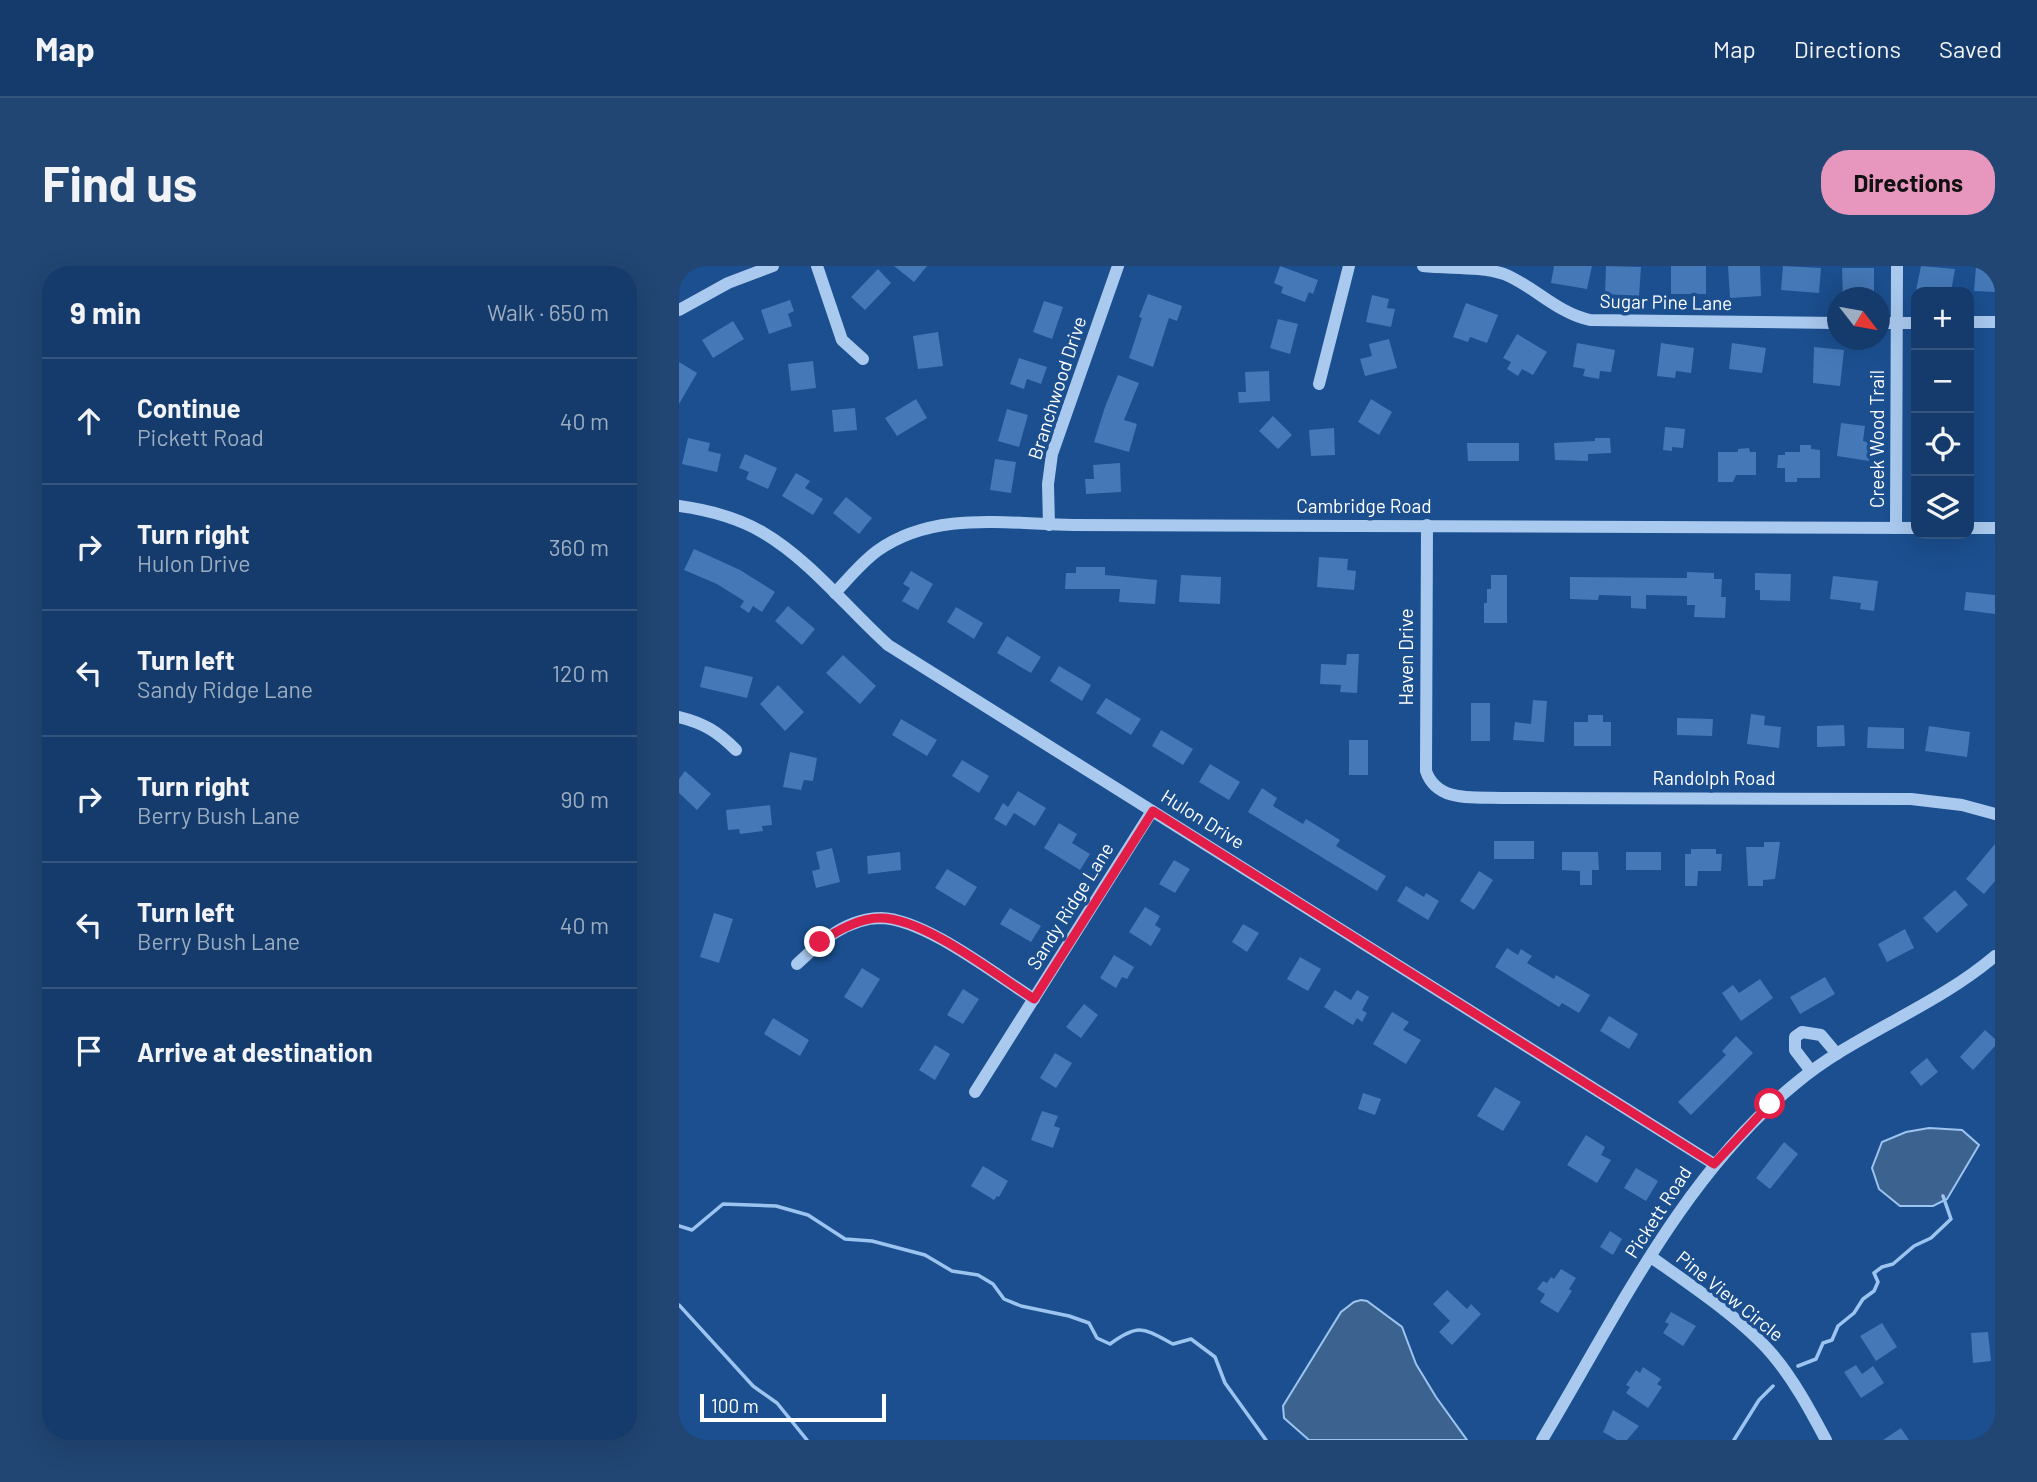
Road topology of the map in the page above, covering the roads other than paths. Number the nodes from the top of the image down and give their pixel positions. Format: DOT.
graph roads {
  1 [pos="773,266"];
  2 [pos="817,266"];
  3 [pos="1118,266"];
  4 [pos="1349,266"];
  5 [pos="1423,266"];
  6 [pos="1897,266"];
  7 [pos="1506,270"];
  8 [pos="679,310"];
  9 [pos="1974,322"];
  10 [pos="1995,322"];
  11 [pos="1827,323"];
  12 [pos="1890,323"];
  13 [pos="1897,323"];
  14 [pos="1911,323"];
  15 [pos="863,359"];
  16 [pos="1319,384"];
  17 [pos="679,506"];
  18 [pos="1049,525"];
  19 [pos="1427,526"];
  20 [pos="1896,528"];
  21 [pos="1911,528"];
  22 [pos="1974,528"];
  23 [pos="1995,528"];
  24 [pos="835,593"];
  25 [pos="679,717"];
  26 [pos="736,750"];
  27 [pos="1434,787"];
  28 [pos="1153,811"];
  29 [pos="1995,814"];
  30 [pos="1995,956"];
  31 [pos="797,964"];
  32 [pos="1034,999"];
  33 [pos="1837,1054"];
  34 [pos="1811,1071"];
  35 [pos="975,1092"];
  36 [pos="1714,1164"];
  37 [pos="1650,1257"];
  38 [pos="1542,1440"];
  39 [pos="1826,1440"];
  1 -- 8 [label="street"];
  2 -- 15 [label="street"];
  3 -- 18 [label="street, Branchwood Drive"];
  4 -- 16 [label="street"];
  5 -- 7 [label="street, Sugar Pine Lane"];
  6 -- 13 [label="street, Creek Wood Trail"];
  7 -- 11 [label="street, Sugar Pine Lane"];
  9 -- 10 [label="street"];
  12 -- 13 [label="street"];
  13 -- 14 [label="street"];
  13 -- 20 [label="street, Creek Wood Trail"];
  17 -- 24 [label="street, Hulon Drive"];
  18 -- 19 [label="street, Cambridge Road"];
  18 -- 24 [label="street, Cambridge Road"];
  19 -- 20 [label="street, Cambridge Road"];
  19 -- 27 [label="street, Haven Drive"];
  20 -- 21 [label="street, Cambridge Road"];
  22 -- 23 [label="street"];
  24 -- 28 [label="street, Hulon Drive"];
  25 -- 26 [label="street"];
  27 -- 29 [label="street, Randolph Road"];
  28 -- 32 [label="street, Sandy Ridge Lane"];
  28 -- 36 [label="street, Hulon Drive"];
  30 -- 33 [label="street, Pickett Road"];
  31 -- 32 [label="street"];
  32 -- 35 [label="street, Sandy Ridge Lane"];
  33 -- 34 [label="street, Pickett Road"];
  33 -- 34 [label="street"];
  34 -- 36 [label="street, Pickett Road"];
  36 -- 37 [label="street, Pickett Road"];
  37 -- 38 [label="street, Pickett Road"];
  37 -- 39 [label="street, Pine View Circle"];
}
